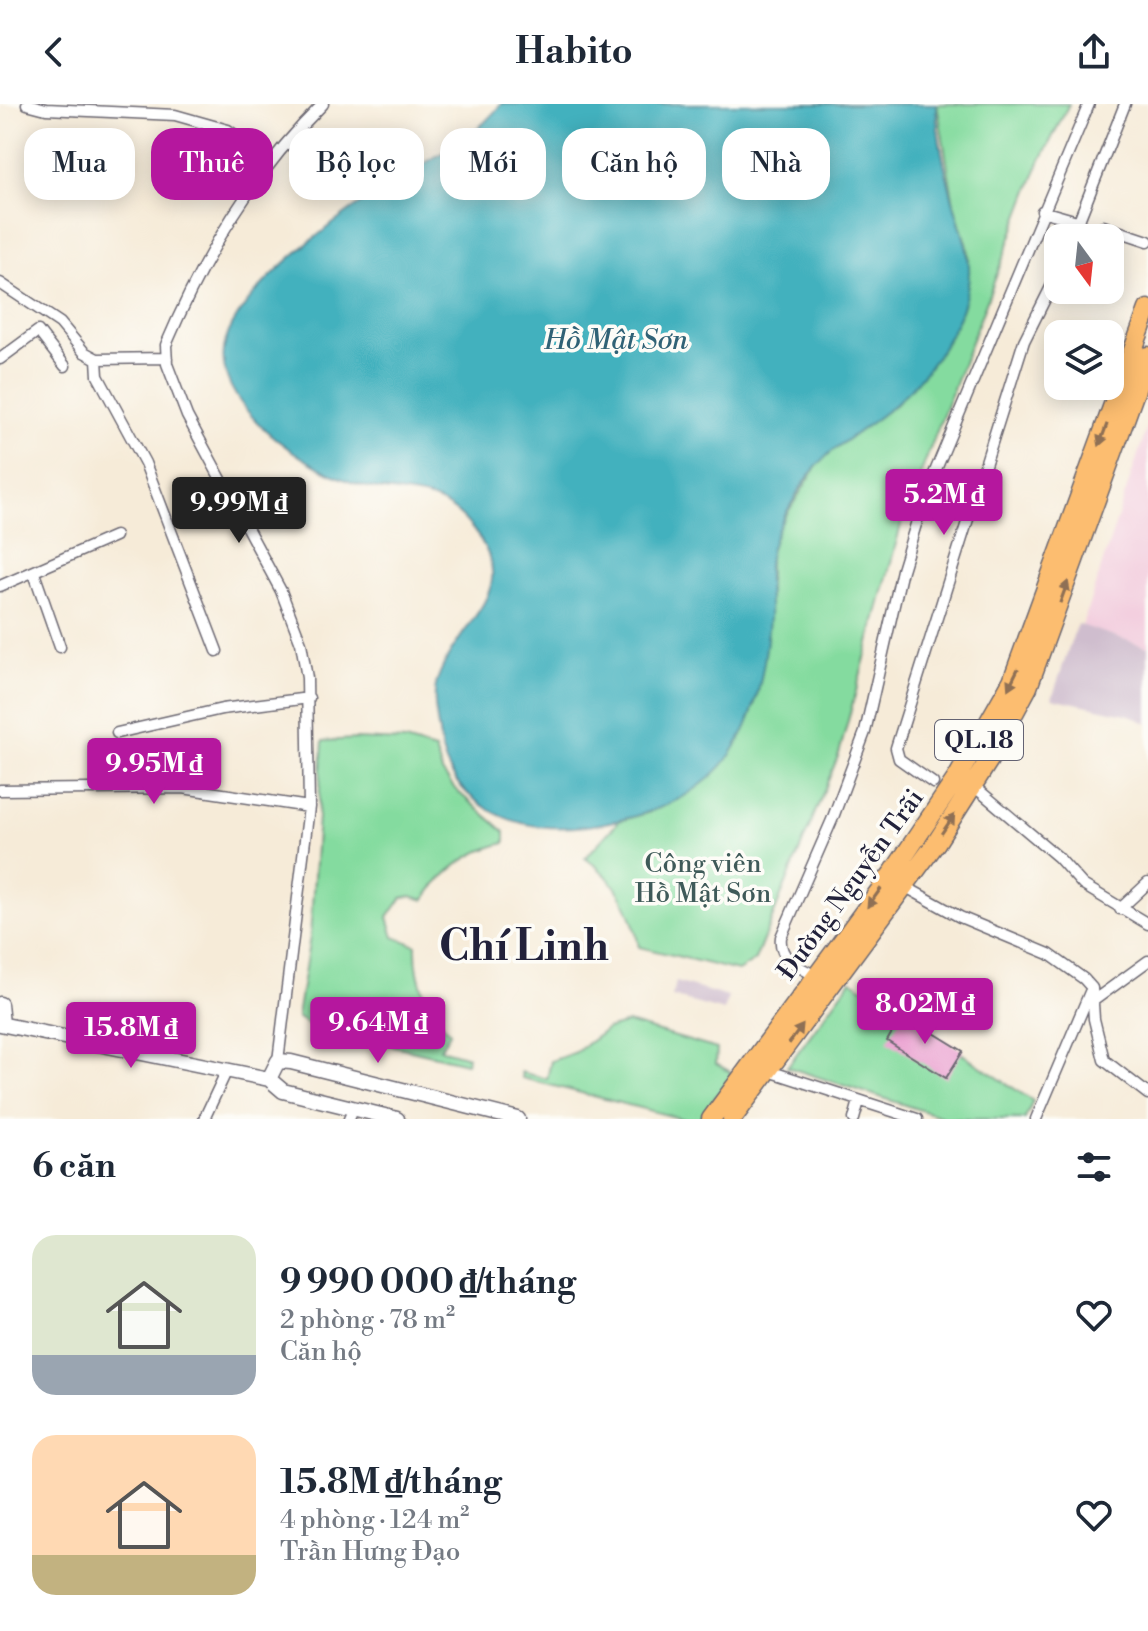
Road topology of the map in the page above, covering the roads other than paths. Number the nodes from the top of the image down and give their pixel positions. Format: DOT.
graph roads {
  1 [pos="27,104"];
  2 [pos="323,104"];
  3 [pos="1089,104"];
  4 [pos="1125,104"];
  5 [pos="221,128"];
  6 [pos="273,156"];
  7 [pos="243,200"];
  8 [pos="1042,211"];
  9 [pos="1077,221"];
  10 [pos="1076,224"];
  11 [pos="1124,233"];
  12 [pos="1148,241"];
  13 [pos="0,283"];
  14 [pos="1044,301"];
  15 [pos="1148,309"];
  16 [pos="1148,356"];
  17 [pos="167,358"];
  18 [pos="0,359"];
  19 [pos="97,359"];
  20 [pos="65,366"];
  21 [pos="115,536"];
  22 [pos="34,573"];
  23 [pos="0,586"];
  24 [pos="60,647"];
  25 [pos="217,651"];
  26 [pos="309,698"];
  27 [pos="117,733"];
  28 [pos="967,780"];
  29 [pos="933,783"];
  30 [pos="0,790"];
  31 [pos="309,807"];
  32 [pos="1148,883"];
  33 [pos="904,886"];
  34 [pos="1120,909"];
  35 [pos="1148,924"];
  36 [pos="1148,961"];
  37 [pos="824,980"];
  38 [pos="1092,988"];
  39 [pos="1093,1001"];
  40 [pos="0,1004"];
  41 [pos="1,1028"];
  42 [pos="278,1061"];
  43 [pos="227,1070"];
  44 [pos="769,1071"];
  45 [pos="269,1079"];
  46 [pos="1148,1094"];
  47 [pos="859,1101"];
  48 [pos="352,1114"];
  49 [pos="475,1114"];
  50 [pos="204,1119"];
  51 [pos="397,1119"];
  52 [pos="518,1119"];
  53 [pos="711,1119"];
  54 [pos="732,1119"];
  55 [pos="854,1119"];
  56 [pos="917,1119"];
  57 [pos="1036,1119"];
  1 -- 5 [label="street"];
  2 -- 6 [label="street"];
  3 -- 8 [label="street"];
  4 -- 9 [label="street"];
  7 -- 17 [label="street"];
  8 -- 9 [label="street"];
  8 -- 37 [label="street"];
  9 -- 10 [label="street"];
  11 -- 12 [label="street"];
  13 -- 19 [label="street"];
  14 -- 29 [label="street"];
  15 -- 28 [label="highway, Đường Nguyễn Trãi / QL.18, one-way"];
  28 -- 16 [label="highway, Đường Nguyễn Trãi / QL.18, one-way"];
  17 -- 19 [label="street"];
  17 -- 26 [label="street"];
  18 -- 20 [label="street"];
  19 -- 25 [label="street"];
  21 -- 22 [label="street"];
  22 -- 23 [label="street"];
  22 -- 24 [label="street"];
  26 -- 27 [label="street"];
  26 -- 31 [label="street"];
  33 -- 28 [label="highway, Đường Nguyễn Trãi / QL.18, one-way"];
  28 -- 34 [label="street"];
  28 -- 37 [label="highway, Đường Nguyễn Trãi / QL.18, one-way"];
  30 -- 31 [label="street"];
  31 -- 42 [label="street"];
  32 -- 34 [label="street"];
  33 -- 37 [label="highway, Đường Nguyễn Trãi / QL.18"];
  33 -- 38 [label="street"];
  34 -- 35 [label="street"];
  36 -- 39 [label="street"];
  44 -- 37 [label="highway, Đường Nguyễn Trãi / QL.18, one-way"];
  37 -- 53 [label="highway, Đường Nguyễn Trãi / QL.18"];
  38 -- 39 [label="street"];
  38 -- 57 [label="street"];
  39 -- 46 [label="street"];
  40 -- 41 [label="street"];
  41 -- 43 [label="street"];
  42 -- 45 [label="street"];
  42 -- 49 [label="street"];
  43 -- 45 [label="street"];
  43 -- 50 [label="street"];
  44 -- 47 [label="street"];
  44 -- 54 [label="highway, Đường Nguyễn Trãi / QL.18"];
  45 -- 48 [label="street"];
  47 -- 55 [label="street"];
  47 -- 56 [label="street"];
  48 -- 51 [label="street"];
  49 -- 52 [label="street"];
}
